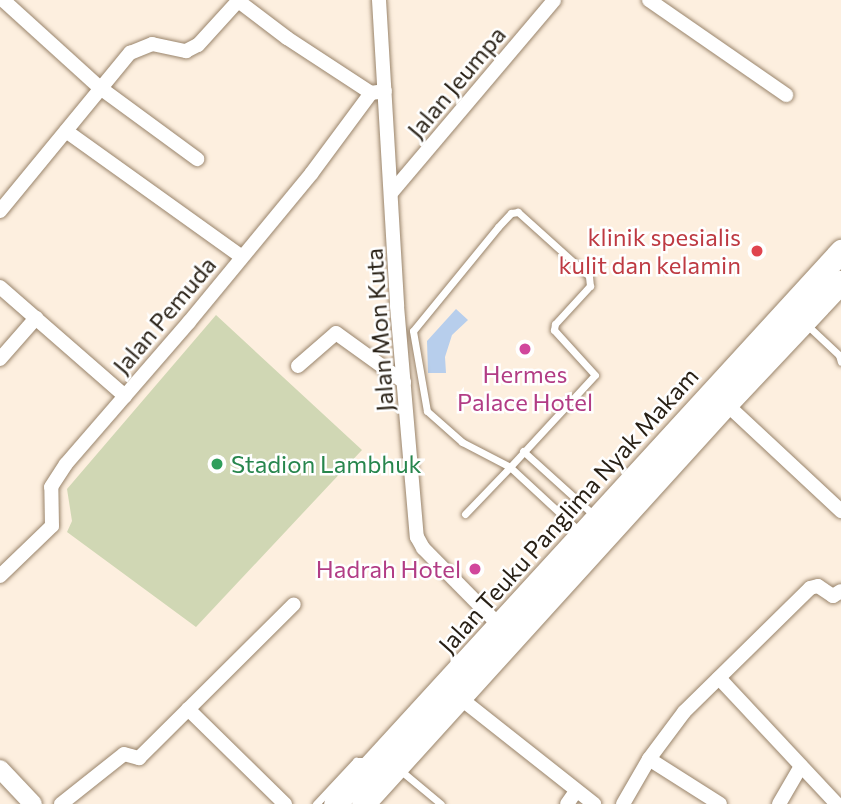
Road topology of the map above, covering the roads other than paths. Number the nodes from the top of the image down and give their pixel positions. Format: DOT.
graph roads {
  1 [pos="3,0"];
  2 [pos="554,0"];
  3 [pos="649,0"];
  4 [pos="238,1"];
  5 [pos="382,3"];
  6 [pos="100,87"];
  7 [pos="378,92"];
  8 [pos="786,95"];
  9 [pos="66,131"];
  10 [pos="197,159"];
  11 [pos="392,192"];
  12 [pos="0,211"];
  13 [pos="841,251"];
  14 [pos="242,257"];
  15 [pos="841,282"];
  16 [pos="0,287"];
  17 [pos="36,318"];
  18 [pos="803,322"];
  19 [pos="840,357"];
  20 [pos="0,359"];
  21 [pos="298,366"];
  22 [pos="404,382"];
  23 [pos="125,396"];
  24 [pos="719,397"];
  25 [pos="523,451"];
  26 [pos="510,467"];
  27 [pos="841,511"];
  28 [pos="465,514"];
  29 [pos="588,536"];
  30 [pos="1,573"];
  31 [pos="838,598"];
  32 [pos="294,604"];
  33 [pos="499,625"];
  34 [pos="719,678"];
  35 [pos="460,698"];
  36 [pos="188,709"];
  37 [pos="649,759"];
  38 [pos="371,764"];
  39 [pos="801,766"];
  40 [pos="397,768"];
  41 [pos="0,769"];
  42 [pos="576,791"];
  43 [pos="348,802"];
  44 [pos="33,804"];
  45 [pos="61,804"];
  46 [pos="285,804"];
  47 [pos="316,804"];
  48 [pos="441,804"];
  49 [pos="566,804"];
  50 [pos="594,804"];
  51 [pos="623,804"];
  52 [pos="720,804"];
  53 [pos="779,804"];
  54 [pos="837,804"];
  1 -- 6 [label="street"];
  2 -- 11 [label="street, Jalan Jeumpa"];
  3 -- 8 [label="street"];
  4 -- 6 [label="street"];
  4 -- 7 [label="street"];
  5 -- 7 [label="street, Jalan Mon Kuta"];
  6 -- 9 [label="street"];
  6 -- 10 [label="street"];
  7 -- 11 [label="street, Jalan Mon Kuta"];
  7 -- 14 [label="street, Jalan Pemuda"];
  9 -- 12 [label="street"];
  9 -- 14 [label="street"];
  11 -- 22 [label="street, Jalan Mon Kuta"];
  13 -- 24 [label="main road, Jalan Teuku Panglima Nyak Makam"];
  14 -- 23 [label="street, Jalan Pemuda"];
  15 -- 18 [label="main road, Jalan Teuku Panglima Nyak Makam"];
  16 -- 17 [label="street"];
  17 -- 20 [label="street"];
  17 -- 23 [label="street"];
  18 -- 19 [label="lane"];
  18 -- 24 [label="main road, Jalan Teuku Panglima Nyak Makam"];
  21 -- 22 [label="street"];
  22 -- 33 [label="street, Jalan Mon Kuta"];
  23 -- 30 [label="street, Jalan Pemuda"];
  24 -- 27 [label="street"];
  24 -- 29 [label="main road, Jalan Teuku Panglima Nyak Makam"];
  24 -- 29 [label="main road, Jalan Teuku Panglima Nyak Makam"];
  25 -- 26 [label="lane"];
  25 -- 26 [label="lane"];
  25 -- 29 [label="lane"];
  26 -- 28 [label="lane"];
  26 -- 29 [label="lane"];
  29 -- 33 [label="main road, Jalan Teuku Panglima Nyak Makam"];
  29 -- 35 [label="main road, Jalan Teuku Panglima Nyak Makam"];
  31 -- 34 [label="street"];
  32 -- 36 [label="street"];
  33 -- 38 [label="main road, Jalan Teuku Panglima Nyak Makam"];
  34 -- 37 [label="street"];
  34 -- 39 [label="street"];
  35 -- 40 [label="main road, Jalan Teuku Panglima Nyak Makam"];
  35 -- 42 [label="street"];
  36 -- 45 [label="street"];
  36 -- 46 [label="street"];
  37 -- 51 [label="street"];
  37 -- 52 [label="street"];
  38 -- 43 [label="main road, Jalan Teuku Panglima Nyak Makam"];
  38 -- 47 [label="lane"];
  39 -- 53 [label="street"];
  39 -- 54 [label="street"];
  40 -- 43 [label="main road, Jalan Teuku Panglima Nyak Makam"];
  40 -- 48 [label="lane"];
  41 -- 44 [label="street"];
  42 -- 49 [label="street"];
  42 -- 50 [label="street"];
}
